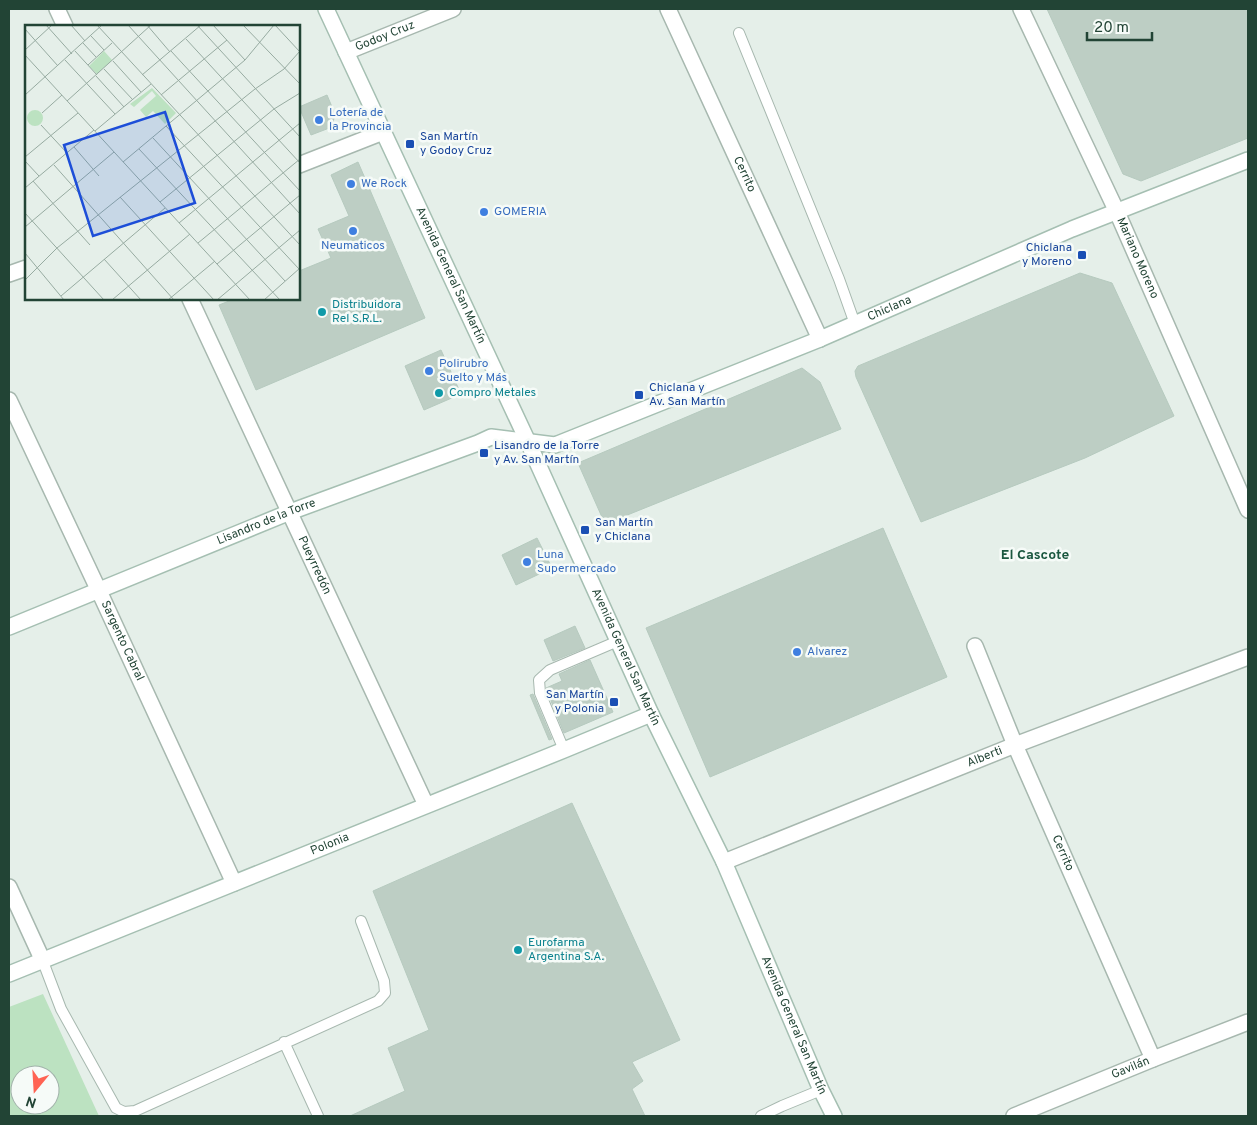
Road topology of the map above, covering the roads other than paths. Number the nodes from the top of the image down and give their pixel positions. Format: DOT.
graph roads {
  1 [pos="57,9"];
  2 [pos="326,9"];
  3 [pos="453,9"];
  4 [pos="668,9"];
  5 [pos="1021,9"];
  6 [pos="65,25"];
  7 [pos="739,33"];
  8 [pos="346,52"];
  9 [pos="383,132"];
  10 [pos="1248,160"];
  11 [pos="300,165"];
  12 [pos="1117,212"];
  13 [pos="25,268"];
  14 [pos="9,274"];
  15 [pos="190,300"];
  16 [pos="855,324"];
  17 [pos="820,340"];
  18 [pos="9,400"];
  19 [pos="528,442"];
  20 [pos="1248,510"];
  21 [pos="290,512"];
  22 [pos="99,591"];
  23 [pos="9,627"];
  24 [pos="618,641"];
  25 [pos="975,646"];
  26 [pos="1248,657"];
  27 [pos="651,714"];
  28 [pos="1015,745"];
  29 [pos="564,750"];
  30 [pos="426,805"];
  31 [pos="724,862"];
  32 [pos="234,882"];
  33 [pos="9,887"];
  34 [pos="360,920"];
  35 [pos="42,960"];
  36 [pos="9,974"];
  37 [pos="1248,1022"];
  38 [pos="284,1042"];
  39 [pos="1153,1059"];
  40 [pos="821,1090"];
  41 [pos="318,1116"];
  42 [pos="761,1116"];
  43 [pos="834,1116"];
  44 [pos="1014,1116"];
  1 -- 6 [label="street"];
  2 -- 8 [label="street, Avenida General San Martín"];
  3 -- 8 [label="street, Godoy Cruz"];
  4 -- 17 [label="street, Cerrito"];
  5 -- 12 [label="street, Mariano Moreno"];
  7 -- 16 [label="lane"];
  8 -- 9 [label="street, Avenida General San Martín"];
  9 -- 11 [label="street"];
  9 -- 19 [label="street, Avenida General San Martín"];
  10 -- 12 [label="street, Chiclana"];
  12 -- 16 [label="street, Chiclana"];
  12 -- 20 [label="street, Mariano Moreno"];
  13 -- 14 [label="street"];
  15 -- 21 [label="street, Pueyrredón"];
  16 -- 17 [label="street, Chiclana"];
  17 -- 19 [label="street, Chiclana"];
  18 -- 22 [label="street, Sargento Cabral"];
  19 -- 21 [label="street, Lisandro de la Torre"];
  19 -- 24 [label="street, Avenida General San Martín"];
  21 -- 22 [label="street, Lisandro de la Torre"];
  21 -- 30 [label="street, Pueyrredón"];
  22 -- 23 [label="street, Lisandro de la Torre"];
  22 -- 32 [label="street, Sargento Cabral"];
  24 -- 27 [label="street, Avenida General San Martín"];
  24 -- 29 [label="lane"];
  25 -- 28 [label="street, Cerrito"];
  26 -- 28 [label="street, Alberti"];
  27 -- 29 [label="street, Polonia"];
  27 -- 31 [label="street, Avenida General San Martín"];
  28 -- 31 [label="street, Alberti"];
  28 -- 39 [label="street, Cerrito"];
  29 -- 30 [label="street, Polonia"];
  30 -- 32 [label="street, Polonia"];
  31 -- 40 [label="street, Avenida General San Martín"];
  32 -- 35 [label="street, Polonia"];
  33 -- 35 [label="street"];
  34 -- 38 [label="lane"];
  35 -- 36 [label="street, Polonia"];
  35 -- 38 [label="lane"];
  37 -- 39 [label="street, Gavilán"];
  38 -- 41 [label="lane"];
  39 -- 44 [label="street, Gavilán"];
  40 -- 42 [label="lane"];
  40 -- 43 [label="street, Avenida General San Martín"];
}
